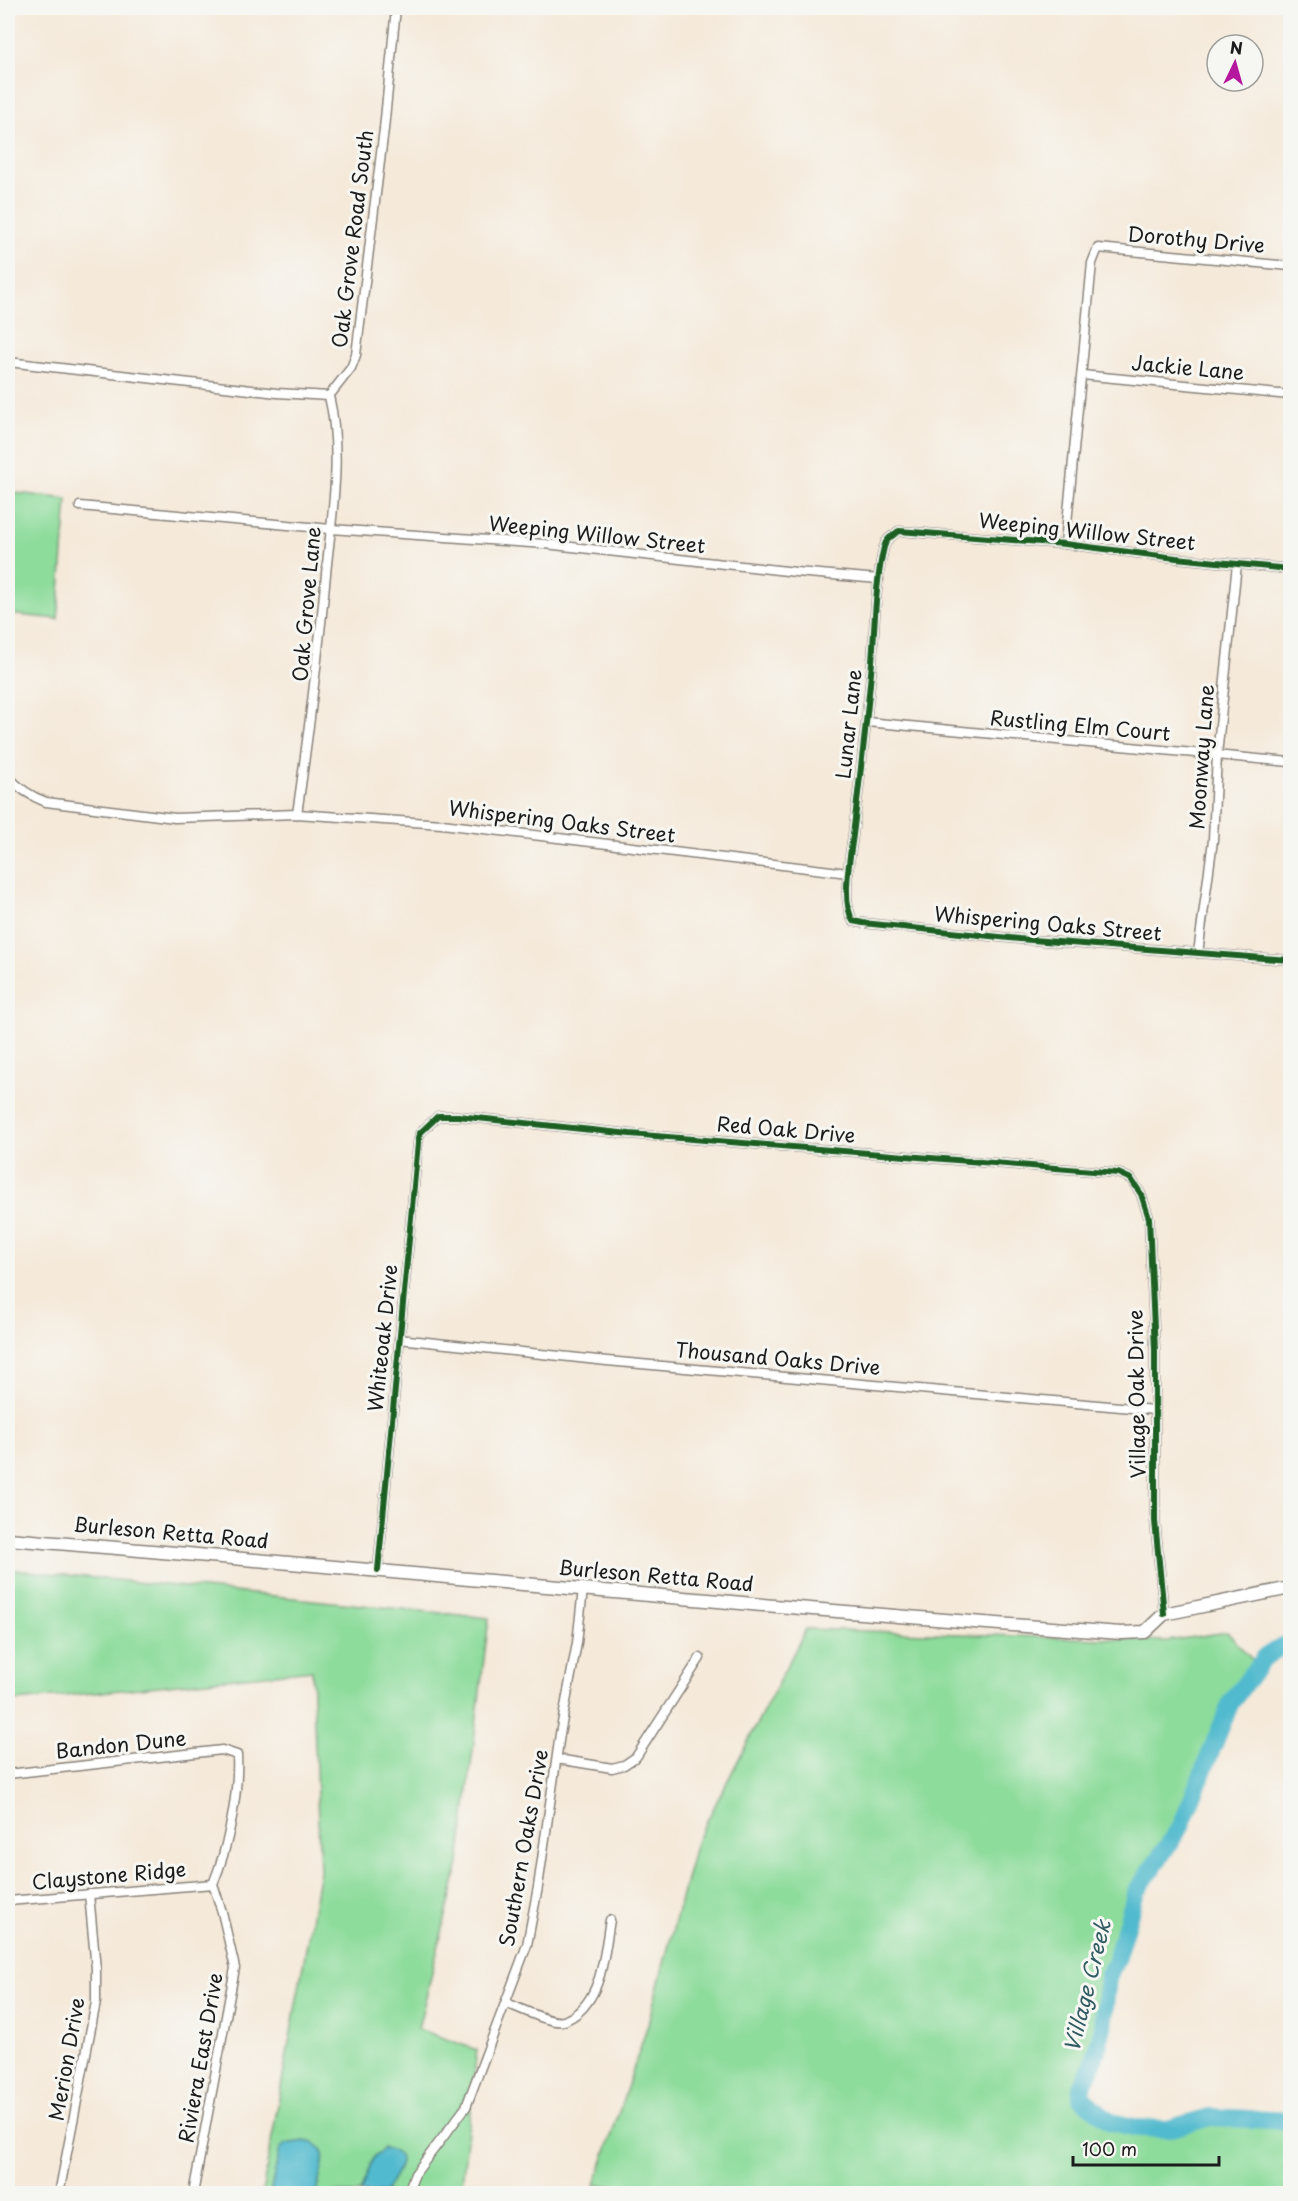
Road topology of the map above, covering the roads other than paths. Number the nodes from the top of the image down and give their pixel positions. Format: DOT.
graph roads {
  1 [pos="396,8"];
  2 [pos="1290,266"];
  3 [pos="8,362"];
  4 [pos="1082,375"];
  5 [pos="1290,395"];
  6 [pos="329,396"];
  7 [pos="80,506"];
  8 [pos="331,529"];
  9 [pos="1065,544"];
  10 [pos="1237,564"];
  11 [pos="1290,569"];
  12 [pos="879,579"];
  13 [pos="867,722"];
  14 [pos="1217,755"];
  15 [pos="1290,762"];
  16 [pos="8,776"];
  17 [pos="297,814"];
  18 [pos="848,873"];
  19 [pos="1198,953"];
  20 [pos="1290,960"];
  21 [pos="438,1116"];
  22 [pos="1131,1179"];
  23 [pos="399,1339"];
  24 [pos="1154,1410"];
  25 [pos="8,1539"];
  26 [pos="378,1570"];
  27 [pos="1290,1588"];
  28 [pos="583,1590"];
  29 [pos="1164,1614"];
  30 [pos="700,1658"];
  31 [pos="557,1759"];
  32 [pos="8,1774"];
  33 [pos="213,1884"];
  34 [pos="89,1894"];
  35 [pos="8,1901"];
  36 [pos="610,1920"];
  37 [pos="506,2003"];
  38 [pos="58,2193"];
  39 [pos="193,2193"];
  40 [pos="406,2193"];
  1 -- 6 [label="street, Oak Grove Road South"];
  2 -- 4 [label="street, Dorothy Drive"];
  3 -- 6 [label="street"];
  4 -- 5 [label="street, Jackie Lane"];
  4 -- 9 [label="street"];
  6 -- 8 [label="street, Oak Grove Lane"];
  7 -- 8 [label="street, Weeping Willow Street"];
  8 -- 12 [label="street, Weeping Willow Street"];
  8 -- 17 [label="street, Oak Grove Lane"];
  9 -- 10 [label="street, Weeping Willow Street"];
  9 -- 12 [label="street, Weeping Willow Street"];
  10 -- 11 [label="street, Weeping Willow Street"];
  10 -- 14 [label="street, Moonway Lane"];
  12 -- 13 [label="street, Lunar Lane"];
  13 -- 14 [label="street, Rustling Elm Court"];
  13 -- 18 [label="street, Lunar Lane"];
  14 -- 15 [label="street, Rustling Elm Court"];
  14 -- 19 [label="street, Moonway Lane"];
  16 -- 17 [label="street, Whispering Oaks Street"];
  17 -- 18 [label="street, Whispering Oaks Street"];
  18 -- 19 [label="street, Whispering Oaks Street"];
  19 -- 20 [label="street, Whispering Oaks Street"];
  21 -- 22 [label="street, Red Oak Drive"];
  21 -- 23 [label="street, Whiteoak Drive"];
  22 -- 24 [label="street, Village Oak Drive"];
  23 -- 24 [label="street, Thousand Oaks Drive"];
  23 -- 26 [label="street, Whiteoak Drive"];
  24 -- 29 [label="street, Village Oak Drive"];
  25 -- 26 [label="street, Burleson Retta Road"];
  26 -- 28 [label="street, Burleson Retta Road"];
  27 -- 29 [label="street, Burleson Retta Road"];
  28 -- 29 [label="street, Burleson Retta Road"];
  28 -- 31 [label="street, Southern Oaks Drive"];
  30 -- 31 [label="street"];
  31 -- 37 [label="street, Southern Oaks Drive"];
  32 -- 33 [label="street, Bandon Dune"];
  33 -- 34 [label="street, Claystone Ridge"];
  33 -- 39 [label="street, Riviera East Drive"];
  34 -- 35 [label="street, Claystone Ridge"];
  34 -- 38 [label="street, Merion Drive"];
  36 -- 37 [label="street"];
  37 -- 40 [label="street, Southern Oaks Drive"];
}
